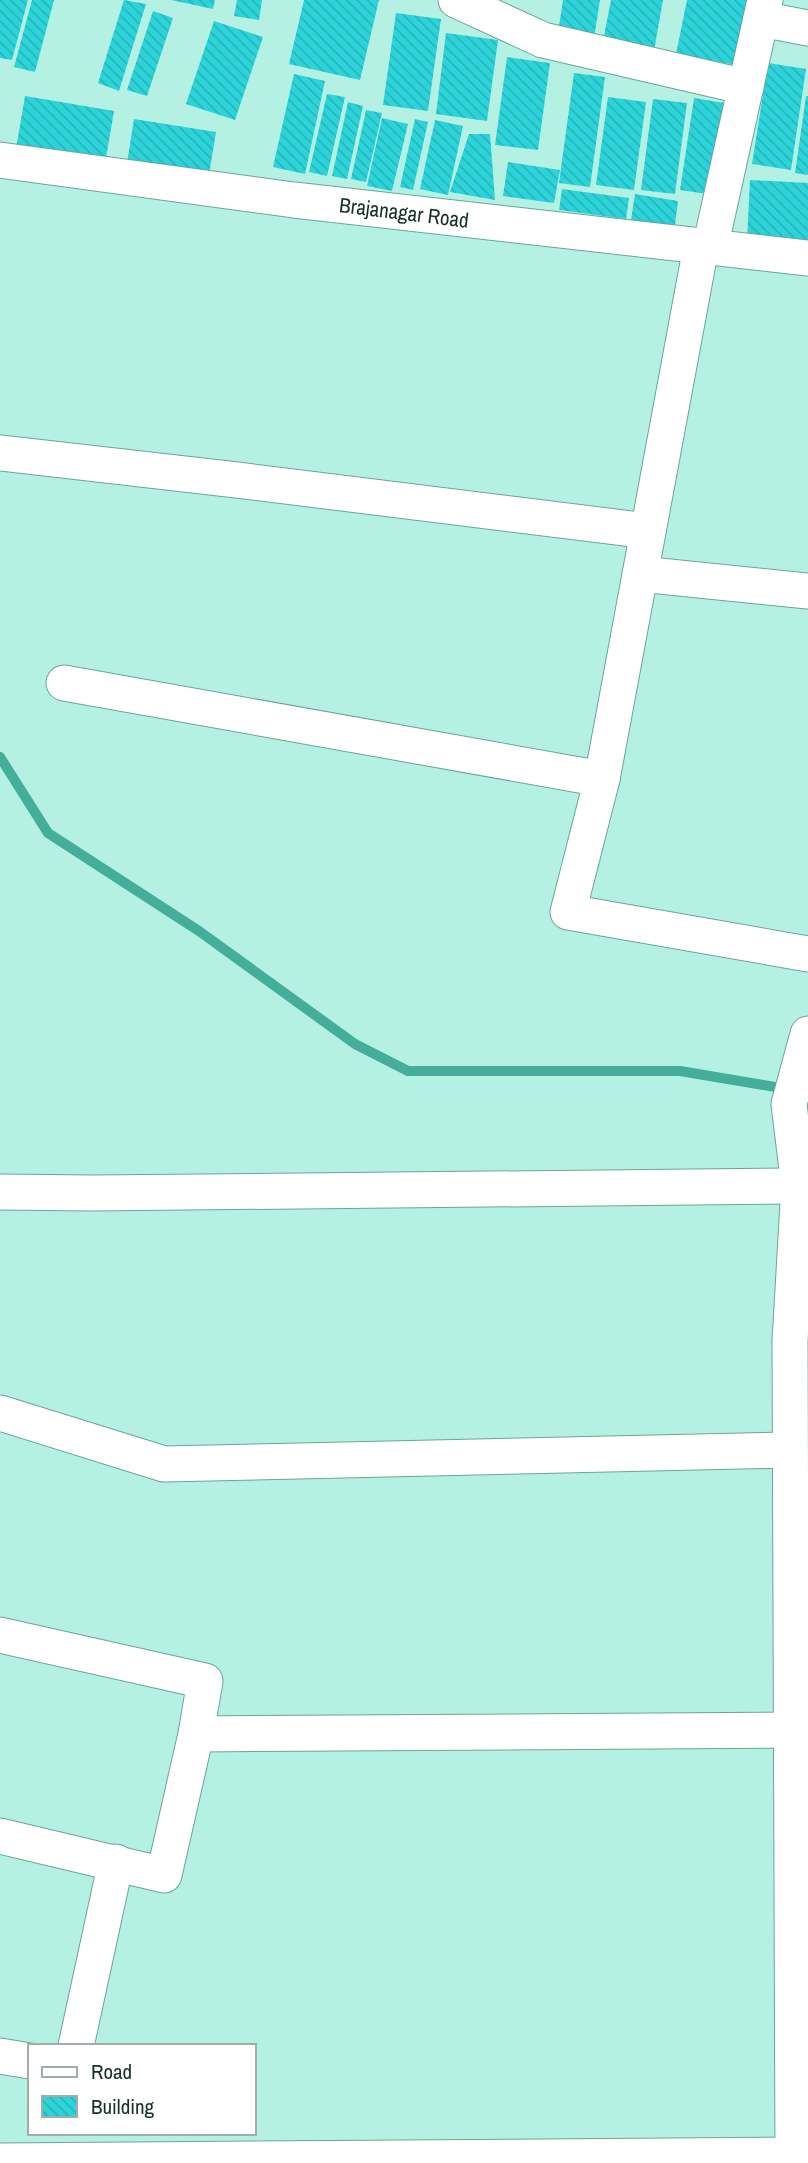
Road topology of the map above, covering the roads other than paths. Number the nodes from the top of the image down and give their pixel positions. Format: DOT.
graph roads {
  1 [pos="456,0"];
  2 [pos="763,9"];
  3 [pos="808,28"];
  4 [pos="746,86"];
  5 [pos="0,160"];
  6 [pos="705,248"];
  7 [pos="808,258"];
  8 [pos="0,453"];
  9 [pos="648,531"];
  10 [pos="640,574"];
  11 [pos="808,591"];
  12 [pos="64,683"];
  13 [pos="602,779"];
  14 [pos="808,954"];
  15 [pos="806,1039"];
  16 [pos="799,1186"];
  17 [pos="0,1192"];
  18 [pos="0,1413"];
  19 [pos="790,1450"];
  20 [pos="0,1635"];
  21 [pos="800,1730"];
  22 [pos="196,1734"];
  23 [pos="0,1836"];
  24 [pos="116,1863"];
  25 [pos="800,2039"];
  26 [pos="76,2044"];
  27 [pos="0,2056"];
  28 [pos="28,2061"];
  29 [pos="158,2147"];
  30 [pos="793,2159"];
  31 [pos="0,2161"];
  1 -- 4 [label="street"];
  2 -- 3 [label="street"];
  2 -- 4 [label="street"];
  4 -- 6 [label="street"];
  5 -- 6 [label="street, Brajanagar Road"];
  6 -- 7 [label="street, Brajanagar Road"];
  6 -- 9 [label="street"];
  8 -- 9 [label="street"];
  9 -- 10 [label="street"];
  10 -- 11 [label="street"];
  10 -- 13 [label="street"];
  12 -- 13 [label="street"];
  13 -- 14 [label="street"];
  15 -- 16 [label="street"];
  16 -- 17 [label="street"];
  16 -- 19 [label="street"];
  18 -- 19 [label="street"];
  19 -- 21 [label="street"];
  20 -- 22 [label="street"];
  21 -- 22 [label="street"];
  21 -- 25 [label="street"];
  22 -- 24 [label="street"];
  23 -- 24 [label="street"];
  24 -- 26 [label="street"];
  25 -- 30 [label="street"];
  27 -- 28 [label="street"];
  29 -- 30 [label="street"];
  29 -- 31 [label="street"];
}
